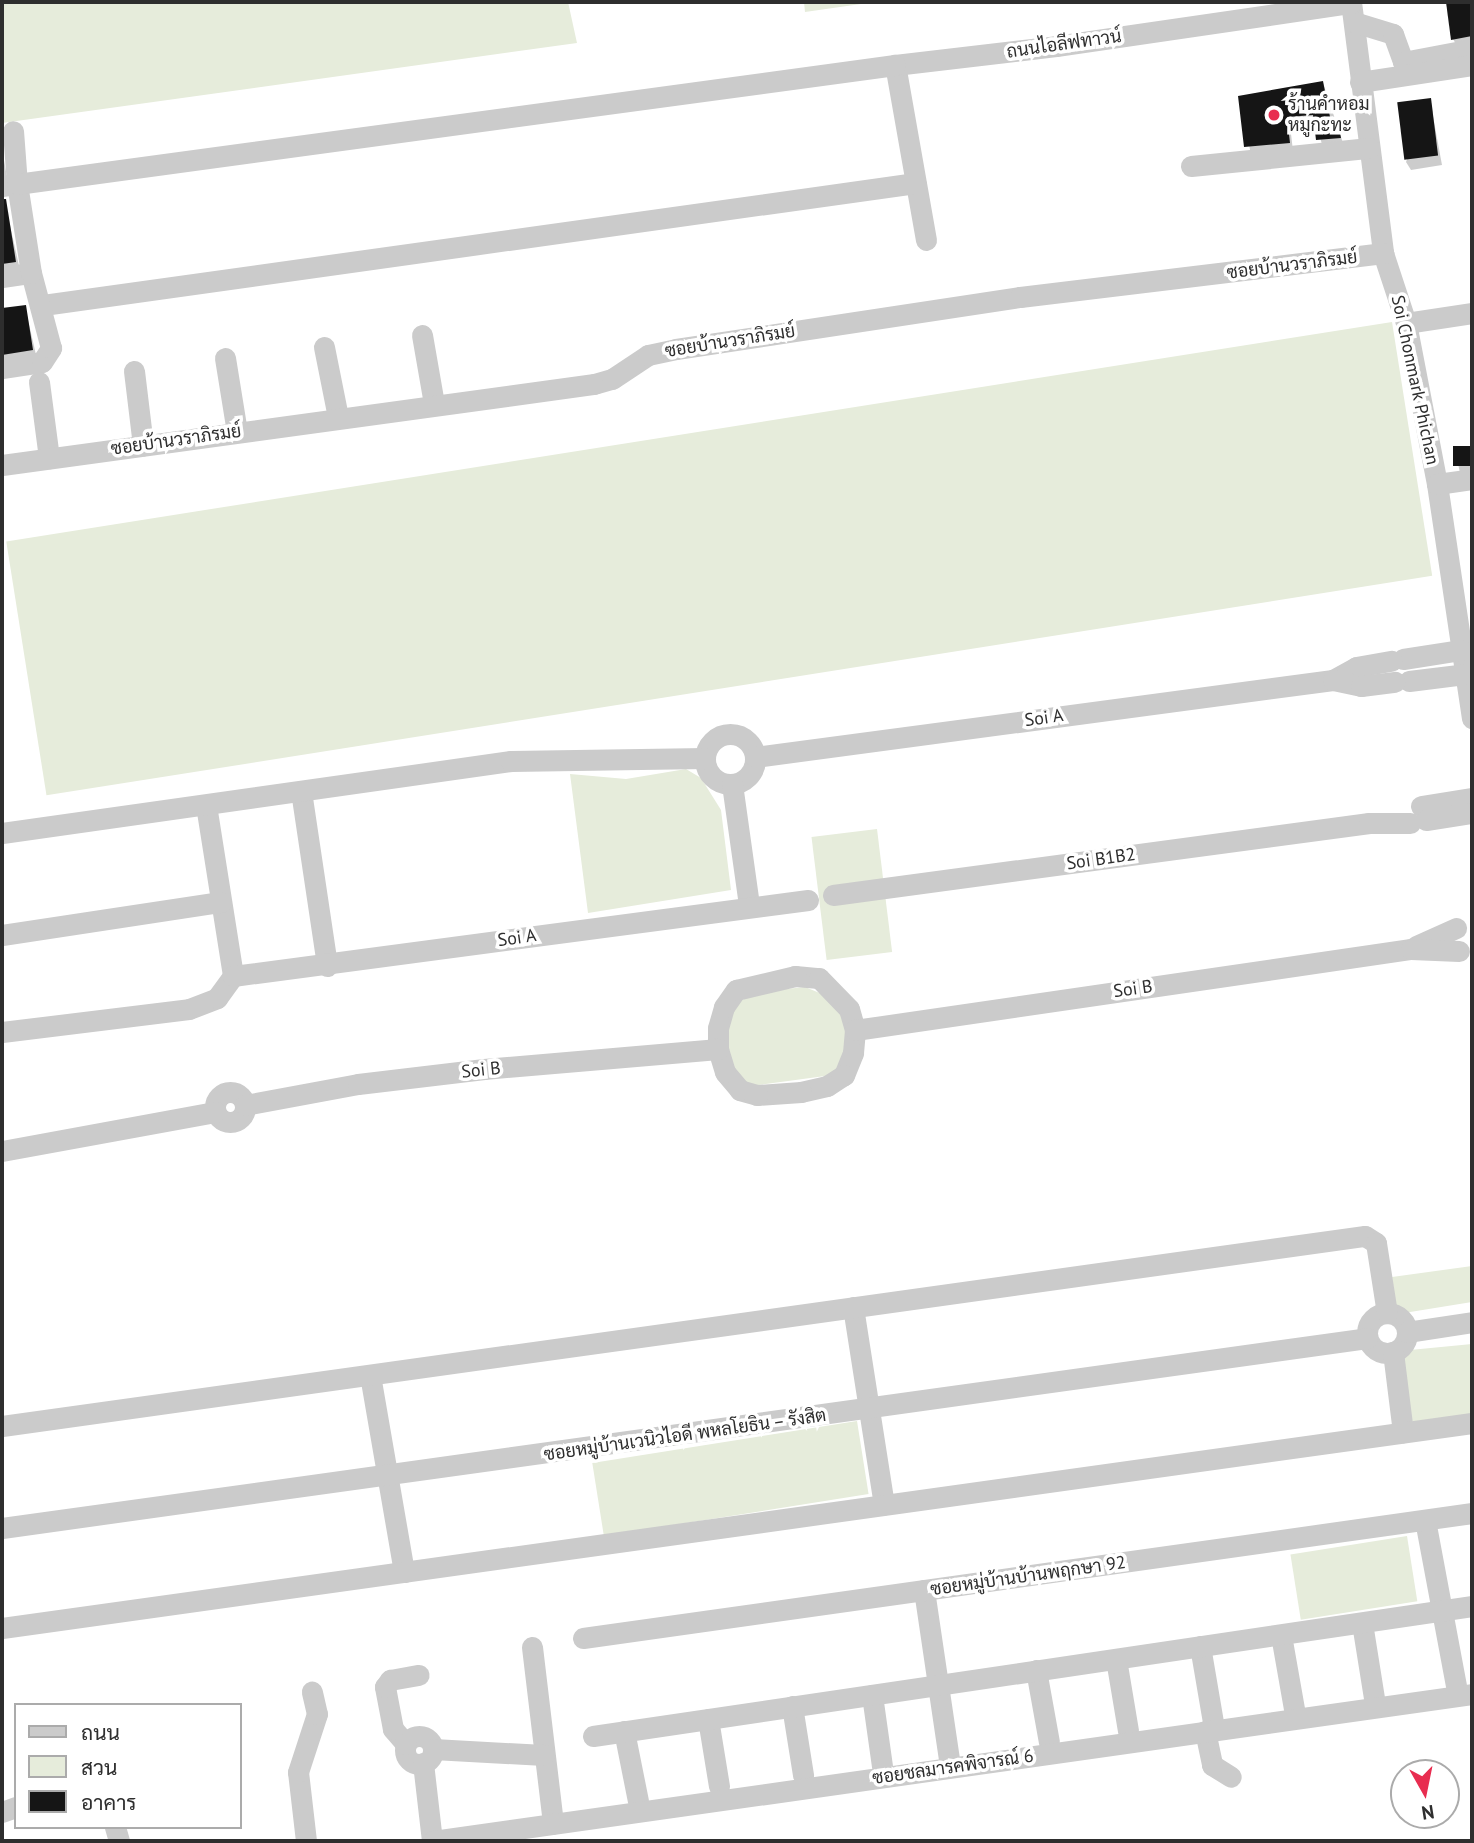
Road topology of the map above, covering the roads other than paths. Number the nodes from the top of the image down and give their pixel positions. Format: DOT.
graph roads {
  1 [pos="1352,9"];
  2 [pos="1472,49"];
  3 [pos="895,65"];
  4 [pos="1472,65"];
  5 [pos="1360,82"];
  6 [pos="13,131"];
  7 [pos="1369,149"];
  8 [pos="1191,166"];
  9 [pos="916,183"];
  10 [pos="9,185"];
  11 [pos="926,240"];
  12 [pos="1383,254"];
  13 [pos="31,273"];
  14 [pos="2,277"];
  15 [pos="43,305"];
  16 [pos="1472,313"];
  17 [pos="1406,323"];
  18 [pos="422,335"];
  19 [pos="324,347"];
  20 [pos="225,358"];
  21 [pos="2,368"];
  22 [pos="134,371"];
  23 [pos="38,382"];
  24 [pos="434,404"];
  25 [pos="338,417"];
  26 [pos="237,432"];
  27 [pos="143,445"];
  28 [pos="50,458"];
  29 [pos="2,465"];
  30 [pos="1472,479"];
  31 [pos="1437,484"];
  32 [pos="1465,624"];
  33 [pos="1461,650"];
  34 [pos="1333,680"];
  35 [pos="1468,682"];
  36 [pos="1472,718"];
  37 [pos="755,757"];
  38 [pos="705,758"];
  39 [pos="732,784"];
  40 [pos="301,791"];
  41 [pos="1472,798"];
  42 [pos="206,805"];
  43 [pos="1472,813"];
  44 [pos="1416,814"];
  45 [pos="2,833"];
  46 [pos="833,895"];
  47 [pos="808,900"];
  48 [pos="221,902"];
  49 [pos="749,905"];
  50 [pos="1466,926"];
  51 [pos="2,936"];
  52 [pos="1411,949"];
  53 [pos="1459,951"];
  54 [pos="327,965"];
  55 [pos="233,976"];
  56 [pos="855,1030"];
  57 [pos="2,1032"];
  58 [pos="718,1049"];
  59 [pos="2,1151"];
  60 [pos="853,1307"];
  61 [pos="1387,1314"];
  62 [pos="1472,1322"];
  63 [pos="1407,1332"];
  64 [pos="1367,1338"];
  65 [pos="1393,1352"];
  66 [pos="370,1375"];
  67 [pos="869,1410"];
  68 [pos="1472,1423"];
  69 [pos="2,1426"];
  70 [pos="1402,1432"];
  71 [pos="388,1475"];
  72 [pos="884,1505"];
  73 [pos="1472,1513"];
  74 [pos="1425,1520"];
  75 [pos="2,1528"];
  76 [pos="404,1572"];
  77 [pos="924,1590"];
  78 [pos="1472,1606"];
  79 [pos="1442,1611"];
  80 [pos="1362,1623"];
  81 [pos="2,1628"];
  82 [pos="1280,1634"];
  83 [pos="583,1638"];
  84 [pos="1200,1646"];
  85 [pos="532,1647"];
  86 [pos="1116,1659"];
  87 [pos="1036,1670"];
  88 [pos="419,1675"];
  89 [pos="938,1685"];
  90 [pos="1464,1690"];
  91 [pos="312,1692"];
  92 [pos="872,1695"];
  93 [pos="1374,1698"];
  94 [pos="792,1706"];
  95 [pos="1294,1709"];
  96 [pos="708,1719"];
  97 [pos="1209,1726"];
  98 [pos="624,1731"];
  99 [pos="1128,1731"];
  100 [pos="593,1736"];
  101 [pos="1049,1742"];
  102 [pos="544,1755"];
  103 [pos="428,1756"];
  104 [pos="949,1760"];
  105 [pos="882,1766"];
  106 [pos="803,1775"];
  107 [pos="1231,1777"];
  108 [pos="719,1786"];
  109 [pos="638,1801"];
  110 [pos="553,1824"];
  111 [pos="306,1841"];
  112 [pos="437,1841"];
  1 -- 2 [label="street"];
  1 -- 3 [label="street, ถนนไอลีฟทาวน์"];
  1 -- 5 [label="street, Soi Chonmark Phichan"];
  3 -- 9 [label="street"];
  3 -- 10 [label="street, ถนนไอลีฟทาวน์"];
  4 -- 5 [label="street"];
  5 -- 7 [label="street, Soi Chonmark Phichan"];
  6 -- 10 [label="street"];
  7 -- 8 [label="street"];
  7 -- 12 [label="street, Soi Chonmark Phichan"];
  9 -- 11 [label="street"];
  9 -- 15 [label="street"];
  10 -- 13 [label="street"];
  12 -- 17 [label="street, Soi Chonmark Phichan"];
  12 -- 24 [label="street, ซอยบ้านวราภิรมย์"];
  13 -- 14 [label="street"];
  13 -- 15 [label="street"];
  15 -- 21 [label="street"];
  16 -- 17 [label="street"];
  17 -- 31 [label="street, Soi Chonmark Phichan"];
  18 -- 24 [label="street"];
  19 -- 25 [label="street"];
  20 -- 26 [label="street"];
  22 -- 27 [label="street"];
  23 -- 28 [label="street"];
  24 -- 25 [label="street, ซอยบ้านวราภิรมย์"];
  25 -- 26 [label="street, ซอยบ้านวราภิรมย์"];
  26 -- 27 [label="street, ซอยบ้านวราภิรมย์"];
  27 -- 28 [label="street, ซอยบ้านวราภิรมย์"];
  28 -- 29 [label="street, ซอยบ้านวราภิรมย์"];
  30 -- 31 [label="street"];
  31 -- 32 [label="street, Soi Chonmark Phichan"];
  32 -- 33 [label="street, Soi Chonmark Phichan"];
  33 -- 34 [label="street, Soi A"];
  33 -- 35 [label="street, Soi Chonmark Phichan"];
  34 -- 35 [label="street, Soi A"];
  34 -- 37 [label="street, Soi A"];
  35 -- 36 [label="street, Soi Chonmark Phichan"];
  37 -- 38 [label="street"];
  37 -- 39 [label="street"];
  38 -- 39 [label="street"];
  38 -- 40 [label="street"];
  39 -- 49 [label="street"];
  40 -- 42 [label="street"];
  40 -- 54 [label="street"];
  41 -- 44 [label="street, Soi B1B2"];
  42 -- 45 [label="street"];
  42 -- 48 [label="street"];
  43 -- 44 [label="street, Soi B1B2"];
  44 -- 46 [label="street, Soi B1B2"];
  47 -- 49 [label="street, Soi A"];
  48 -- 51 [label="street"];
  48 -- 55 [label="street"];
  49 -- 54 [label="street, Soi A"];
  50 -- 52 [label="street, Soi B"];
  52 -- 53 [label="street, Soi B"];
  52 -- 56 [label="street, Soi B"];
  54 -- 55 [label="street, Soi A"];
  55 -- 57 [label="street"];
  56 -- 58 [label="street"];
  56 -- 58 [label="street"];
  58 -- 59 [label="street, Soi B"];
  60 -- 61 [label="street"];
  60 -- 66 [label="street"];
  60 -- 67 [label="street"];
  61 -- 63 [label="street"];
  61 -- 64 [label="street"];
  62 -- 63 [label="street"];
  63 -- 65 [label="street"];
  64 -- 65 [label="street"];
  64 -- 67 [label="street, ซอยหมู่บ้านเวนิวไอดี พหลโยธิน – รังสิต"];
  65 -- 70 [label="street"];
  66 -- 69 [label="street"];
  66 -- 71 [label="street"];
  67 -- 71 [label="street, ซอยหมู่บ้านเวนิวไอดี พหลโยธิน – รังสิต"];
  67 -- 72 [label="street"];
  68 -- 70 [label="street"];
  70 -- 72 [label="street"];
  71 -- 75 [label="street, ซอยหมู่บ้านเวนิวไอดี พหลโยธิน – รังสิต"];
  71 -- 76 [label="street"];
  72 -- 76 [label="street"];
  73 -- 74 [label="street, ซอยหมู่บ้านบ้านพฤกษา 92"];
  74 -- 77 [label="street, ซอยหมู่บ้านบ้านพฤกษา 92"];
  74 -- 79 [label="street"];
  76 -- 81 [label="street"];
  77 -- 83 [label="street, ซอยหมู่บ้านบ้านพฤกษา 92"];
  77 -- 89 [label="street"];
  78 -- 79 [label="street"];
  79 -- 80 [label="street"];
  79 -- 90 [label="street"];
  80 -- 82 [label="street"];
  80 -- 93 [label="street"];
  82 -- 84 [label="street"];
  82 -- 95 [label="street"];
  84 -- 86 [label="street"];
  84 -- 97 [label="street"];
  85 -- 102 [label="street"];
  86 -- 87 [label="street"];
  86 -- 99 [label="street"];
  87 -- 89 [label="street"];
  87 -- 101 [label="street"];
  88 -- 103 [label="street"];
  89 -- 92 [label="street"];
  89 -- 104 [label="street"];
  90 -- 97 [label="street, ซอยชลมารคพิจารณ์ 6"];
  91 -- 111 [label="street"];
  92 -- 94 [label="street"];
  92 -- 105 [label="street"];
  94 -- 96 [label="street"];
  94 -- 106 [label="street"];
  96 -- 98 [label="street"];
  96 -- 108 [label="street"];
  97 -- 107 [label="street"];
  97 -- 110 [label="street, ซอยชลมารคพิจารณ์ 6"];
  98 -- 100 [label="street"];
  98 -- 109 [label="street"];
  102 -- 103 [label="street"];
  102 -- 110 [label="street"];
  103 -- 112 [label="street"];
  110 -- 112 [label="street, ซอยชลมารคพิจารณ์ 6"];
}
